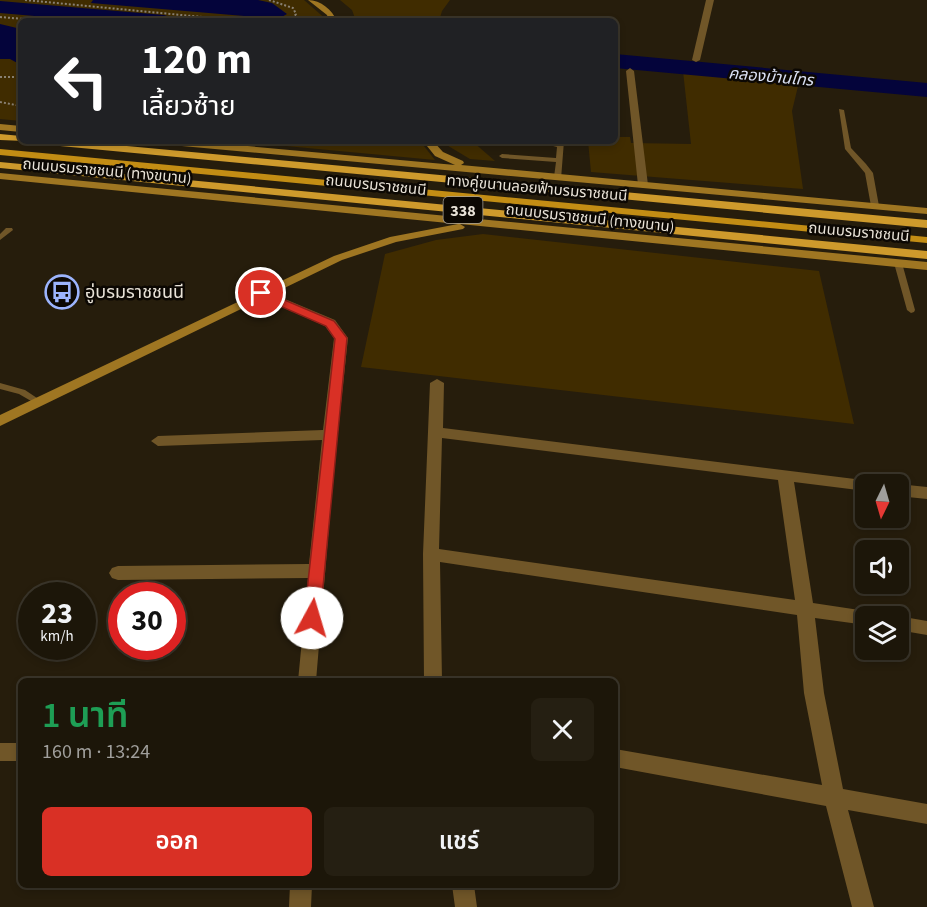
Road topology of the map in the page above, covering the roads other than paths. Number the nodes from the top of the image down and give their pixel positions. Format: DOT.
graph roads {
  1 [pos="312,0"];
  2 [pos="710,0"];
  3 [pos="332,18"];
  4 [pos="696,60"];
  5 [pos="630,71"];
  6 [pos="841,110"];
  7 [pos="0,127"];
  8 [pos="18,129"];
  9 [pos="0,137"];
  10 [pos="18,139"];
  11 [pos="0,142"];
  12 [pos="18,144"];
  13 [pos="21,144"];
  14 [pos="71,144"];
  15 [pos="194,144"];
  16 [pos="431,144"];
  17 [pos="561,144"];
  18 [pos="0,152"];
  19 [pos="502,156"];
  20 [pos="560,160"];
  21 [pos="0,165"];
  22 [pos="488,170"];
  23 [pos="0,176"];
  24 [pos="558,177"];
  25 [pos="644,185"];
  26 [pos="875,206"];
  27 [pos="746,207"];
  28 [pos="927,210"];
  29 [pos="927,215"];
  30 [pos="927,224"];
  31 [pos="504,225"];
  32 [pos="9,230"];
  33 [pos="927,230"];
  34 [pos="0,238"];
  35 [pos="927,240"];
  36 [pos="927,257"];
  37 [pos="898,263"];
  38 [pos="927,266"];
  39 [pos="261,293"];
  40 [pos="911,310"];
  41 [pos="437,383"];
  42 [pos="0,386"];
  43 [pos="38,402"];
  44 [pos="0,421"];
  45 [pos="436,432"];
  46 [pos="331,435"];
  47 [pos="158,441"];
  48 [pos="784,474"];
  49 [pos="855,484"];
  50 [pos="909,492"];
  51 [pos="927,494"];
  52 [pos="431,554"];
  53 [pos="317,572"];
  54 [pos="118,573"];
  55 [pos="804,608"];
  56 [pos="855,616"];
  57 [pos="909,625"];
  58 [pos="927,628"];
  59 [pos="307,678"];
  60 [pos="433,678"];
  61 [pos="0,752"];
  62 [pos="18,752"];
  63 [pos="618,759"];
  64 [pos="834,796"];
  65 [pos="927,814"];
  66 [pos="301,888"];
  67 [pos="463,888"];
  68 [pos="300,907"];
  69 [pos="466,907"];
  70 [pos="863,907"];
  1 -- 3 [label="main road"];
  2 -- 4 [label="street"];
  5 -- 25 [label="street"];
  6 -- 26 [label="lane"];
  7 -- 8 [label="main road, ถนนบรมราชชนนี (ทางขนาน)"];
  9 -- 10 [label="highway"];
  11 -- 12 [label="main road, ทางคู่ขนานลอยฟ้าบรมราชชนนี / 338"];
  13 -- 33 [label="main road, ทางคู่ขนานลอยฟ้าบรมราชชนนี / 338"];
  14 -- 27 [label="highway, ถนนบรมราชชนนี / 338"];
  15 -- 22 [label="main road, ถนนบรมราชชนนี (ทางขนาน) / 338"];
  16 -- 22 [label="main road"];
  17 -- 20 [label="lane"];
  18 -- 35 [label="main road, ทางคู่ขนานลอยฟ้าบรมราชชนนี / 338"];
  19 -- 20 [label="lane"];
  20 -- 24 [label="lane"];
  21 -- 36 [label="highway, ถนนบรมราชชนนี / 338"];
  22 -- 24 [label="main road, ถนนบรมราชชนนี (ทางขนาน) / 338"];
  23 -- 31 [label="main road, ถนนบรมราชชนนี (ทางขนาน) / 338"];
  24 -- 25 [label="main road, ถนนบรมราชชนนี (ทางขนาน) / 338"];
  25 -- 26 [label="main road, ถนนบรมราชชนนี (ทางขนาน) / 338"];
  26 -- 28 [label="main road, ถนนบรมราชชนนี (ทางขนาน) / 338"];
  27 -- 29 [label="highway"];
  27 -- 30 [label="highway, ถนนบรมราชชนนี / 338"];
  31 -- 37 [label="main road, ถนนบรมราชชนนี (ทางขนาน) / 338"];
  31 -- 39 [label="main road"];
  32 -- 34 [label="lane"];
  37 -- 38 [label="main road, ถนนบรมราชชนนี (ทางขนาน) / 338"];
  37 -- 40 [label="lane"];
  39 -- 43 [label="main road"];
  39 -- 46 [label="street"];
  41 -- 45 [label="street"];
  42 -- 43 [label="lane"];
  43 -- 44 [label="main road"];
  45 -- 48 [label="street"];
  45 -- 52 [label="street"];
  46 -- 47 [label="street"];
  46 -- 53 [label="street"];
  48 -- 49 [label="street"];
  48 -- 55 [label="street"];
  50 -- 51 [label="street"];
  52 -- 55 [label="street"];
  52 -- 60 [label="street"];
  53 -- 54 [label="street"];
  53 -- 59 [label="street"];
  55 -- 56 [label="street"];
  55 -- 64 [label="street"];
  57 -- 58 [label="street"];
  61 -- 62 [label="street"];
  63 -- 64 [label="street"];
  64 -- 65 [label="street"];
  64 -- 70 [label="street"];
  66 -- 68 [label="street"];
  67 -- 69 [label="street"];
}
